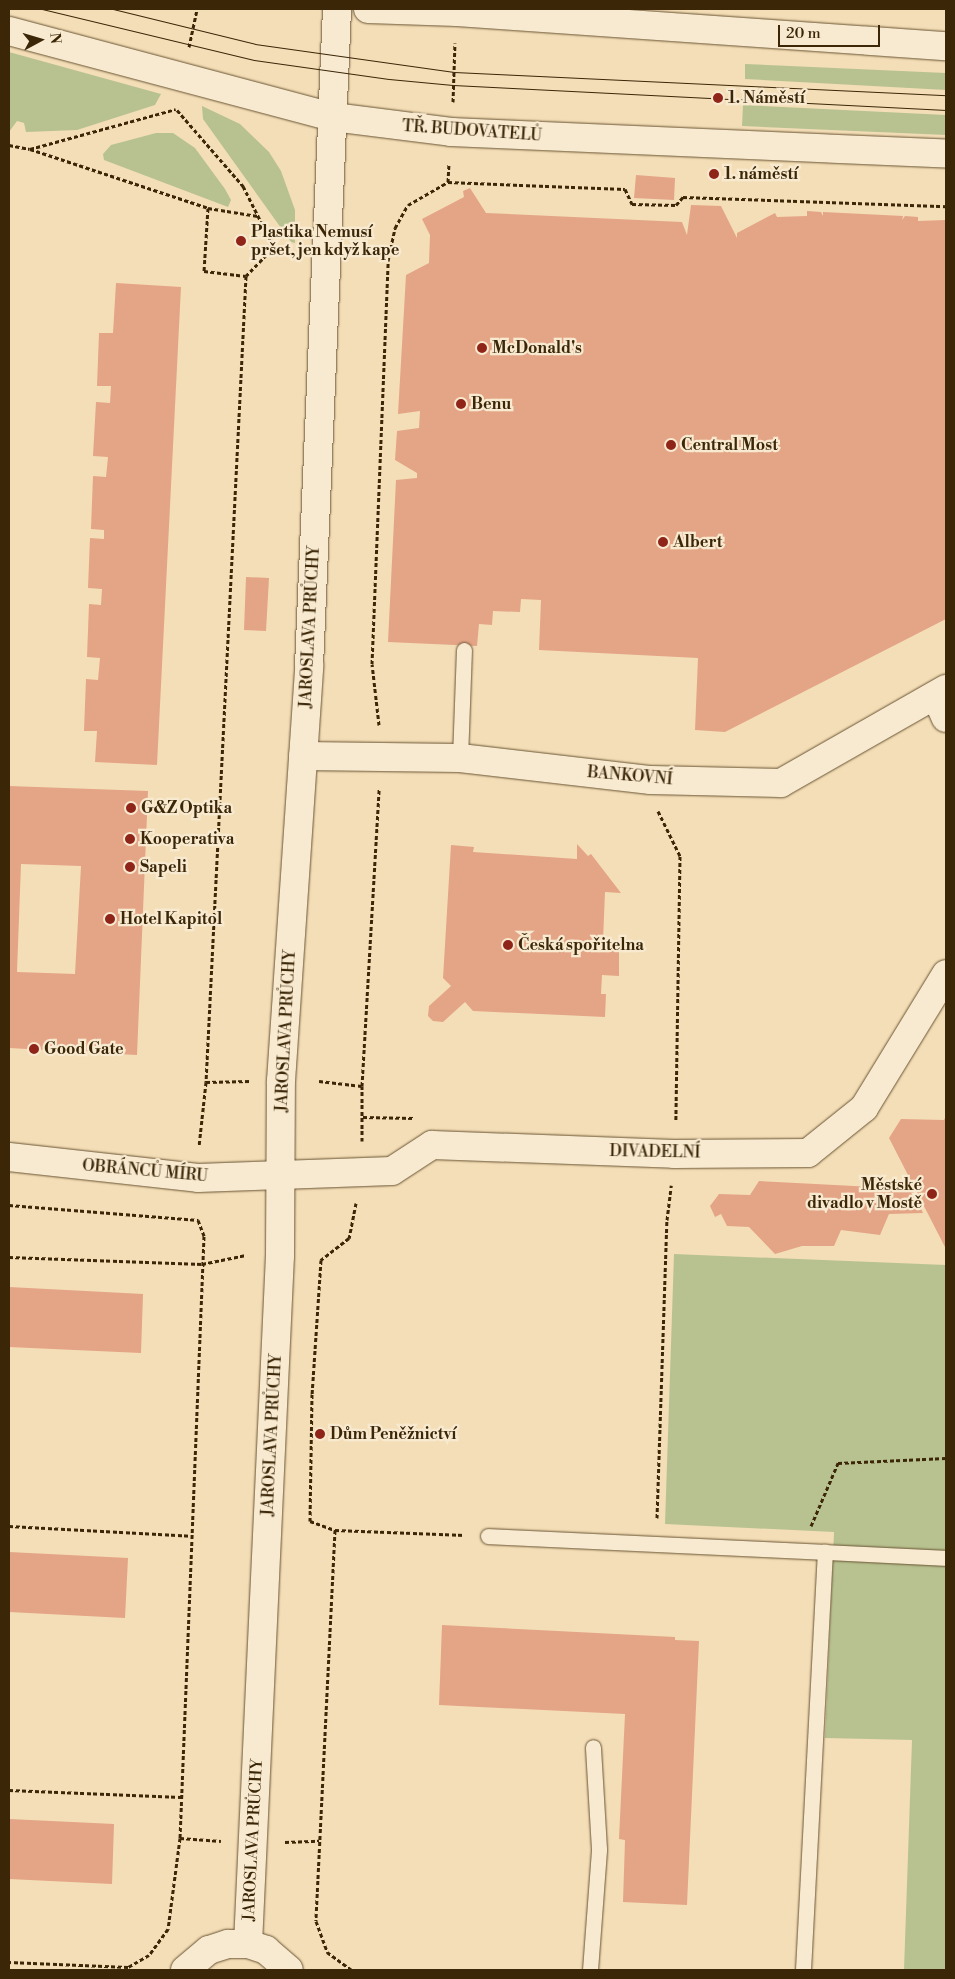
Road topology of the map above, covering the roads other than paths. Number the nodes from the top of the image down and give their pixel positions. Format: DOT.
graph roads {
  1 [pos="337,9"];
  2 [pos="368,9"];
  3 [pos="9,31"];
  4 [pos="946,46"];
  5 [pos="333,117"];
  6 [pos="946,154"];
  7 [pos="464,650"];
  8 [pos="943,701"];
  9 [pos="303,756"];
  10 [pos="460,758"];
  11 [pos="946,974"];
  12 [pos="9,1157"];
  13 [pos="282,1175"];
  14 [pos="488,1536"];
  15 [pos="825,1552"];
  16 [pos="946,1558"];
  17 [pos="592,1747"];
  18 [pos="248,1944"];
  19 [pos="185,1970"];
  20 [pos="289,1970"];
  21 [pos="590,1970"];
  22 [pos="803,1970"];
  1 -- 5 [label="street, JAROSLAVA PRŮCHY"];
  2 -- 4 [label="street"];
  3 -- 5 [label="street, TŘ. BUDOVATELŮ"];
  5 -- 6 [label="street, TŘ. BUDOVATELŮ"];
  5 -- 9 [label="street, JAROSLAVA PRŮCHY"];
  7 -- 10 [label="lane"];
  8 -- 10 [label="street, BANKOVNÍ"];
  9 -- 10 [label="street, BANKOVNÍ"];
  9 -- 13 [label="street, JAROSLAVA PRŮCHY"];
  11 -- 13 [label="street, DIVADELNÍ"];
  12 -- 13 [label="street, OBRÁNCŮ MÍRU"];
  13 -- 18 [label="street, JAROSLAVA PRŮCHY"];
  14 -- 15 [label="lane"];
  15 -- 16 [label="lane"];
  15 -- 22 [label="lane"];
  17 -- 21 [label="lane"];
  18 -- 19 [label="street"];
  18 -- 20 [label="street"];
}
